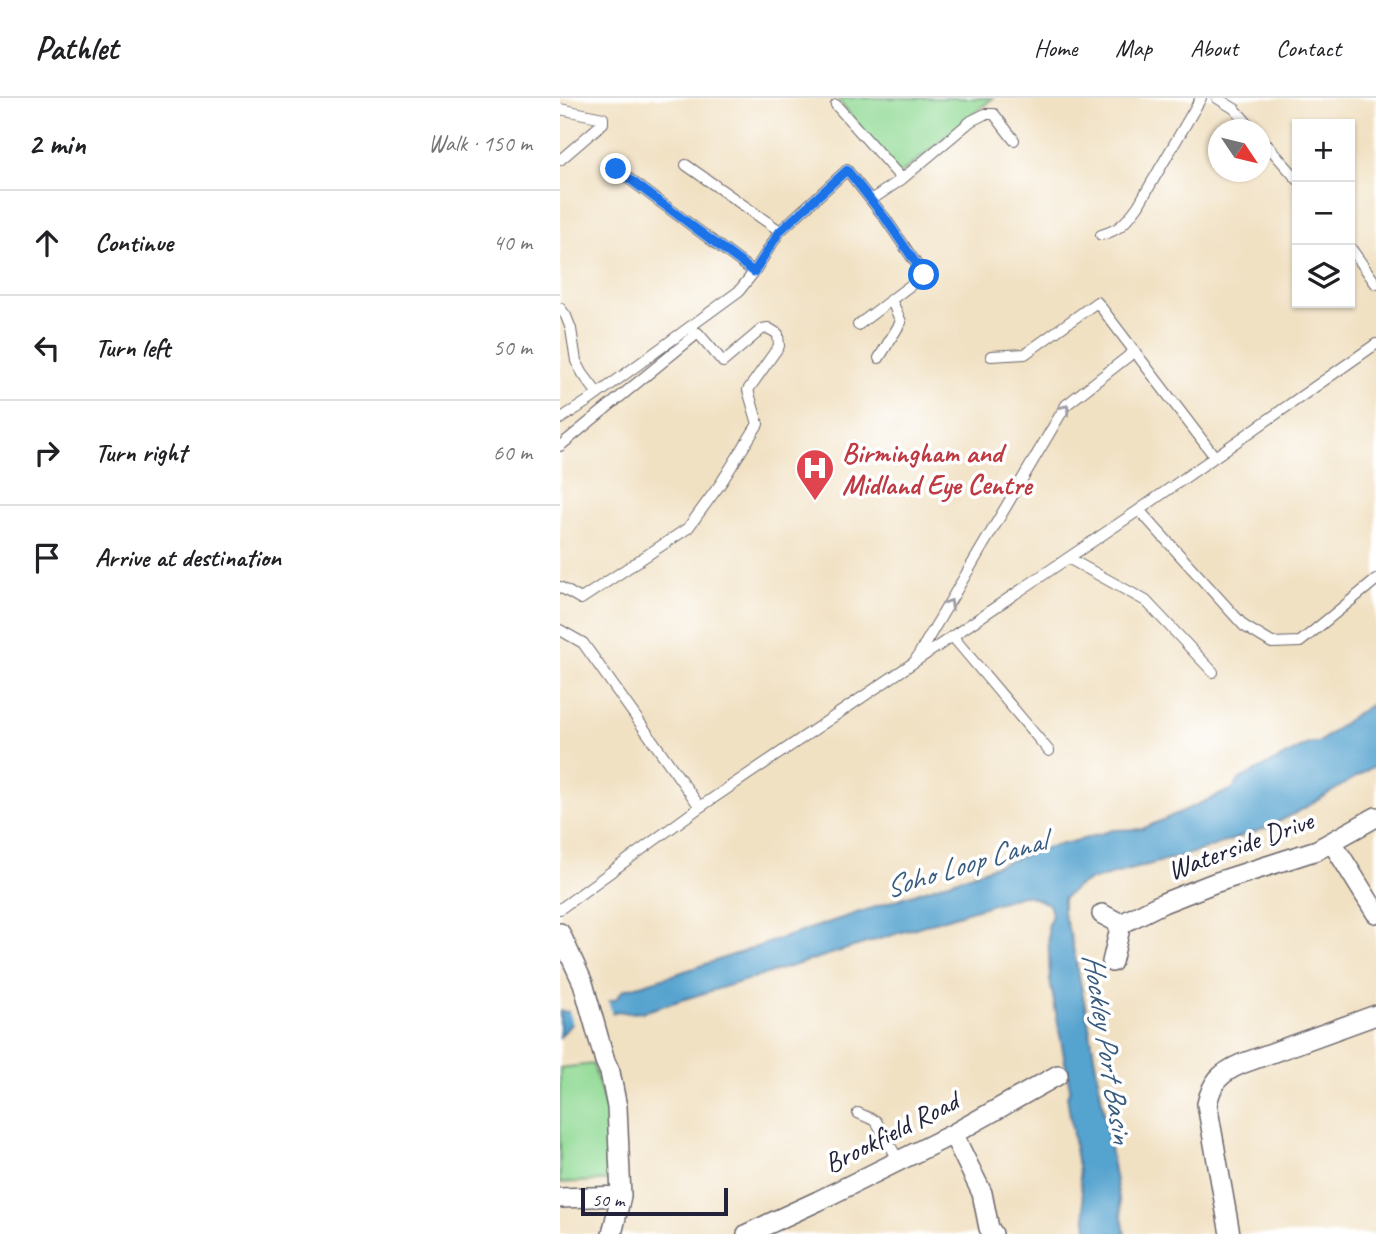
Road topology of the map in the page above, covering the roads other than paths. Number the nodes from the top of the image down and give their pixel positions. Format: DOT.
graph roads {
  1 [pos="1201,98"];
  2 [pos="1217,98"];
  3 [pos="836,106"];
  4 [pos="560,109"];
  5 [pos="1244,119"];
  6 [pos="1014,140"];
  7 [pos="1271,149"];
  8 [pos="560,160"];
  9 [pos="686,165"];
  10 [pos="616,169"];
  11 [pos="1292,173"];
  12 [pos="901,178"];
  13 [pos="871,200"];
  14 [pos="780,231"];
  15 [pos="1101,235"];
  16 [pos="1355,254"];
  17 [pos="754,272"];
  18 [pos="1376,284"];
  19 [pos="890,300"];
  20 [pos="560,308"];
  21 [pos="858,325"];
  22 [pos="1376,344"];
  23 [pos="1135,351"];
  24 [pos="991,356"];
  25 [pos="879,358"];
  26 [pos="598,394"];
  27 [pos="560,419"];
  28 [pos="560,425"];
  29 [pos="570,438"];
  30 [pos="560,446"];
  31 [pos="1215,457"];
  32 [pos="1139,510"];
  33 [pos="1068,558"];
  34 [pos="1376,580"];
  35 [pos="560,587"];
  36 [pos="560,629"];
  37 [pos="953,636"];
  38 [pos="914,663"];
  39 [pos="1213,671"];
  40 [pos="1049,751"];
  41 [pos="700,807"];
  42 [pos="1376,817"];
  43 [pos="1332,842"];
  44 [pos="560,909"];
  45 [pos="1376,913"];
  46 [pos="1102,914"];
  47 [pos="1121,924"];
  48 [pos="560,933"];
  49 [pos="1112,962"];
  50 [pos="1376,1015"];
  51 [pos="1058,1075"];
  52 [pos="858,1113"];
  53 [pos="953,1134"];
  54 [pos="899,1161"];
  55 [pos="621,1196"];
  56 [pos="560,1198"];
  57 [pos="987,1232"];
  58 [pos="612,1234"];
  59 [pos="747,1234"];
  60 [pos="1230,1234"];
  1 -- 15 [label="lane"];
  2 -- 5 [label="lane"];
  3 -- 12 [label="lane"];
  4 -- 8 [label="lane"];
  6 -- 12 [label="lane"];
  7 -- 11 [label="lane"];
  9 -- 14 [label="lane"];
  10 -- 17 [label="lane"];
  12 -- 13 [label="lane"];
  13 -- 14 [label="lane"];
  13 -- 19 [label="lane"];
  14 -- 17 [label="lane"];
  16 -- 18 [label="lane"];
  17 -- 26 [label="lane"];
  19 -- 21 [label="lane"];
  19 -- 25 [label="lane"];
  20 -- 26 [label="lane"];
  22 -- 31 [label="lane"];
  23 -- 24 [label="lane"];
  23 -- 31 [label="lane"];
  38 -- 23 [label="lane, one-way"];
  26 -- 27 [label="lane"];
  28 -- 29 [label="lane"];
  29 -- 30 [label="lane"];
  29 -- 35 [label="lane"];
  31 -- 32 [label="lane"];
  32 -- 33 [label="lane"];
  32 -- 34 [label="lane"];
  33 -- 37 [label="lane"];
  33 -- 39 [label="lane"];
  36 -- 41 [label="lane"];
  37 -- 38 [label="lane"];
  37 -- 40 [label="lane"];
  38 -- 41 [label="lane"];
  41 -- 44 [label="lane"];
  42 -- 43 [label="street, Waterside Drive"];
  43 -- 45 [label="street"];
  43 -- 47 [label="street, Waterside Drive"];
  46 -- 47 [label="street"];
  47 -- 49 [label="street"];
  48 -- 55 [label="street"];
  50 -- 60 [label="street"];
  51 -- 53 [label="street, Brookfield Road"];
  52 -- 54 [label="lane"];
  53 -- 54 [label="street, Brookfield Road"];
  53 -- 57 [label="street"];
  54 -- 59 [label="street, Brookfield Road"];
  55 -- 56 [label="street"];
  55 -- 58 [label="street"];
}
